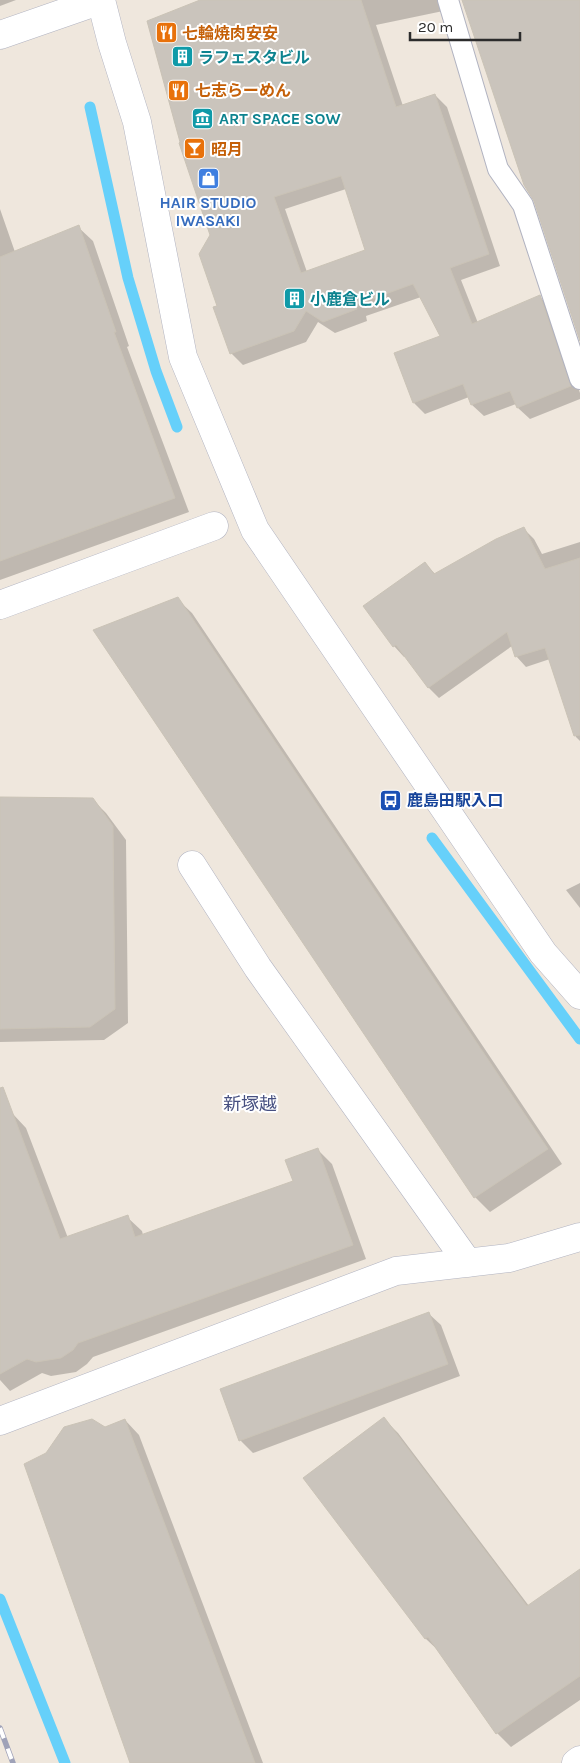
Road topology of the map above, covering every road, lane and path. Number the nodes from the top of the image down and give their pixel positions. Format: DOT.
graph roads {
  1 [pos="101,0"];
  2 [pos="448,0"];
  3 [pos="0,35"];
  4 [pos="580,379"];
  5 [pos="214,526"];
  6 [pos="0,605"];
  7 [pos="192,865"];
  8 [pos="580,995"];
  9 [pos="580,1237"];
  10 [pos="468,1262"];
  11 [pos="0,1420"];
  12 [pos="580,1760"];
  13 [pos="576,1763"];
  1 -- 3 [label="street"];
  1 -- 8 [label="street"];
  2 -- 4 [label="lane"];
  5 -- 6 [label="street"];
  7 -- 10 [label="street"];
  9 -- 10 [label="street"];
  10 -- 11 [label="street"];
  12 -- 13 [label="street"];
}
